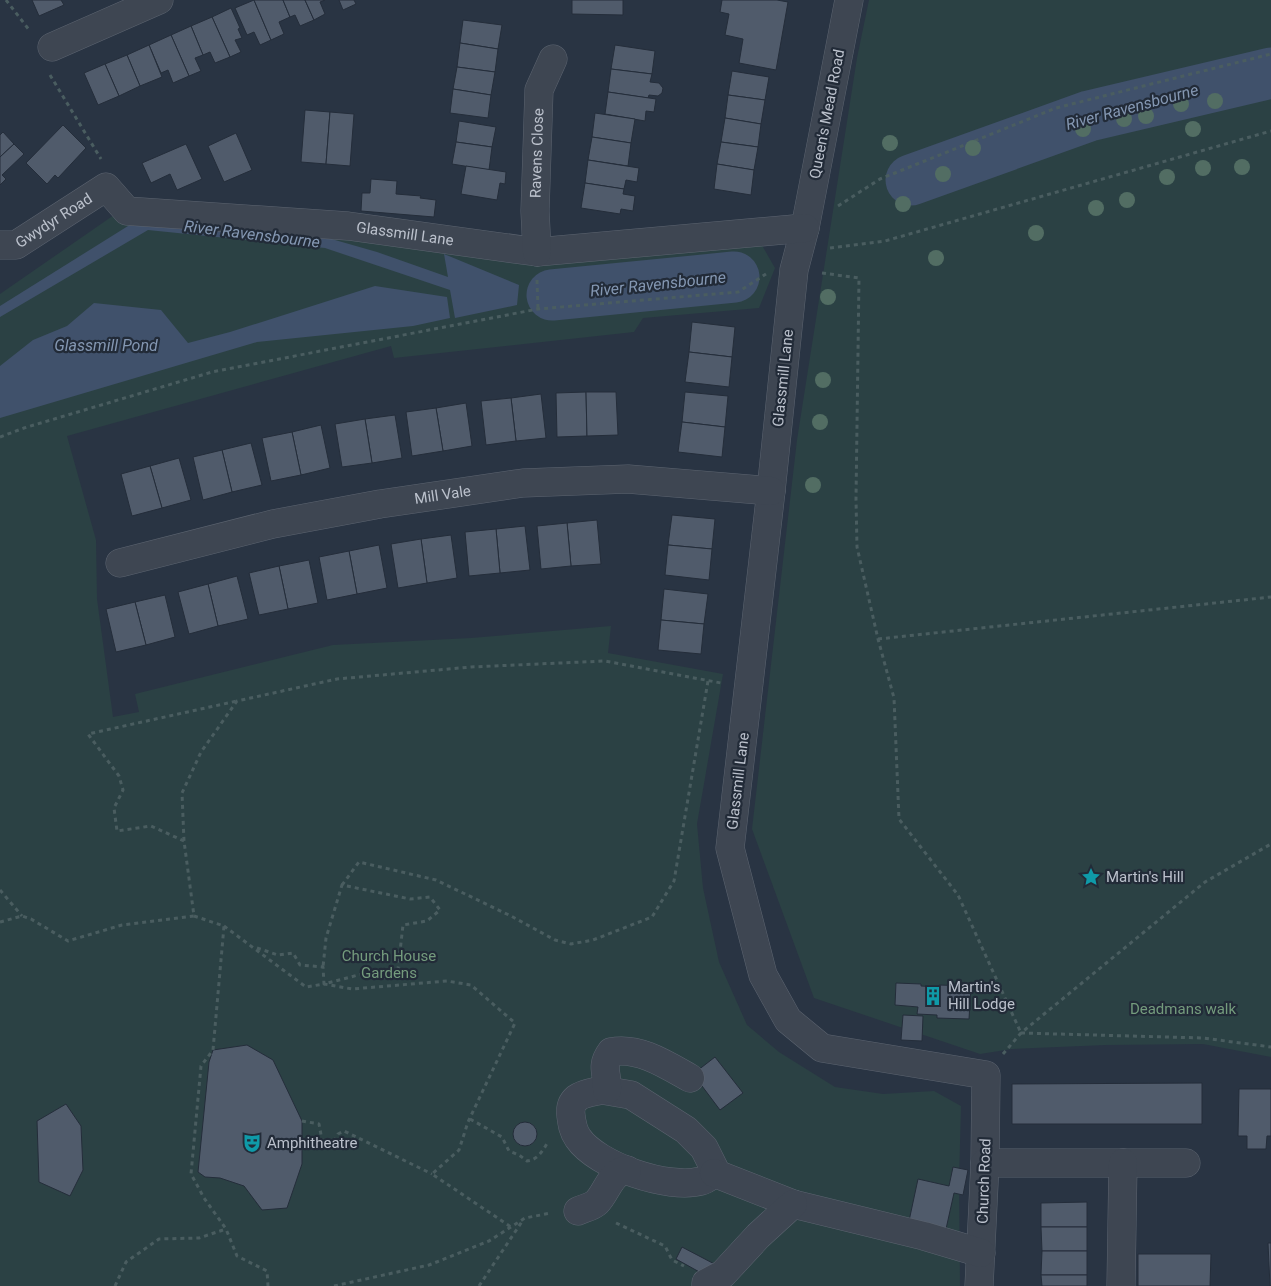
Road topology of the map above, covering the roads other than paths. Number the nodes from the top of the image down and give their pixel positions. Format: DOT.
graph roads {
  1 [pos="159,0"];
  2 [pos="849,0"];
  3 [pos="62,43"];
  4 [pos="553,59"];
  5 [pos="106,186"];
  6 [pos="0,245"];
  7 [pos="799,250"];
  8 [pos="537,252"];
  9 [pos="772,491"];
  10 [pos="120,562"];
  11 [pos="986,1075"];
  12 [pos="690,1078"];
  13 [pos="607,1090"];
  14 [pos="985,1163"];
  15 [pos="1123,1163"];
  16 [pos="1186,1163"];
  17 [pos="627,1170"];
  18 [pos="714,1173"];
  19 [pos="793,1204"];
  20 [pos="578,1211"];
  21 [pos="981,1253"];
  22 [pos="703,1283"];
  23 [pos="979,1286"];
  24 [pos="1121,1286"];
  1 -- 3 [label="street"];
  2 -- 7 [label="street, Queen's Mead Road"];
  4 -- 8 [label="street, Ravens Close"];
  5 -- 6 [label="street, Gwydyr Road"];
  5 -- 8 [label="street, Glassmill Lane"];
  7 -- 8 [label="street, Glassmill Lane"];
  7 -- 9 [label="street, Glassmill Lane"];
  9 -- 10 [label="street, Mill Vale"];
  9 -- 11 [label="street, Glassmill Lane"];
  11 -- 14 [label="street, Church Road"];
  12 -- 13 [label="street"];
  13 -- 17 [label="street"];
  13 -- 18 [label="street"];
  14 -- 15 [label="street"];
  14 -- 21 [label="street, Church Road"];
  15 -- 16 [label="street"];
  15 -- 24 [label="street"];
  17 -- 18 [label="street"];
  17 -- 20 [label="street"];
  18 -- 19 [label="street"];
  19 -- 21 [label="street"];
  19 -- 22 [label="street"];
  21 -- 23 [label="street, Church Road"];
}
